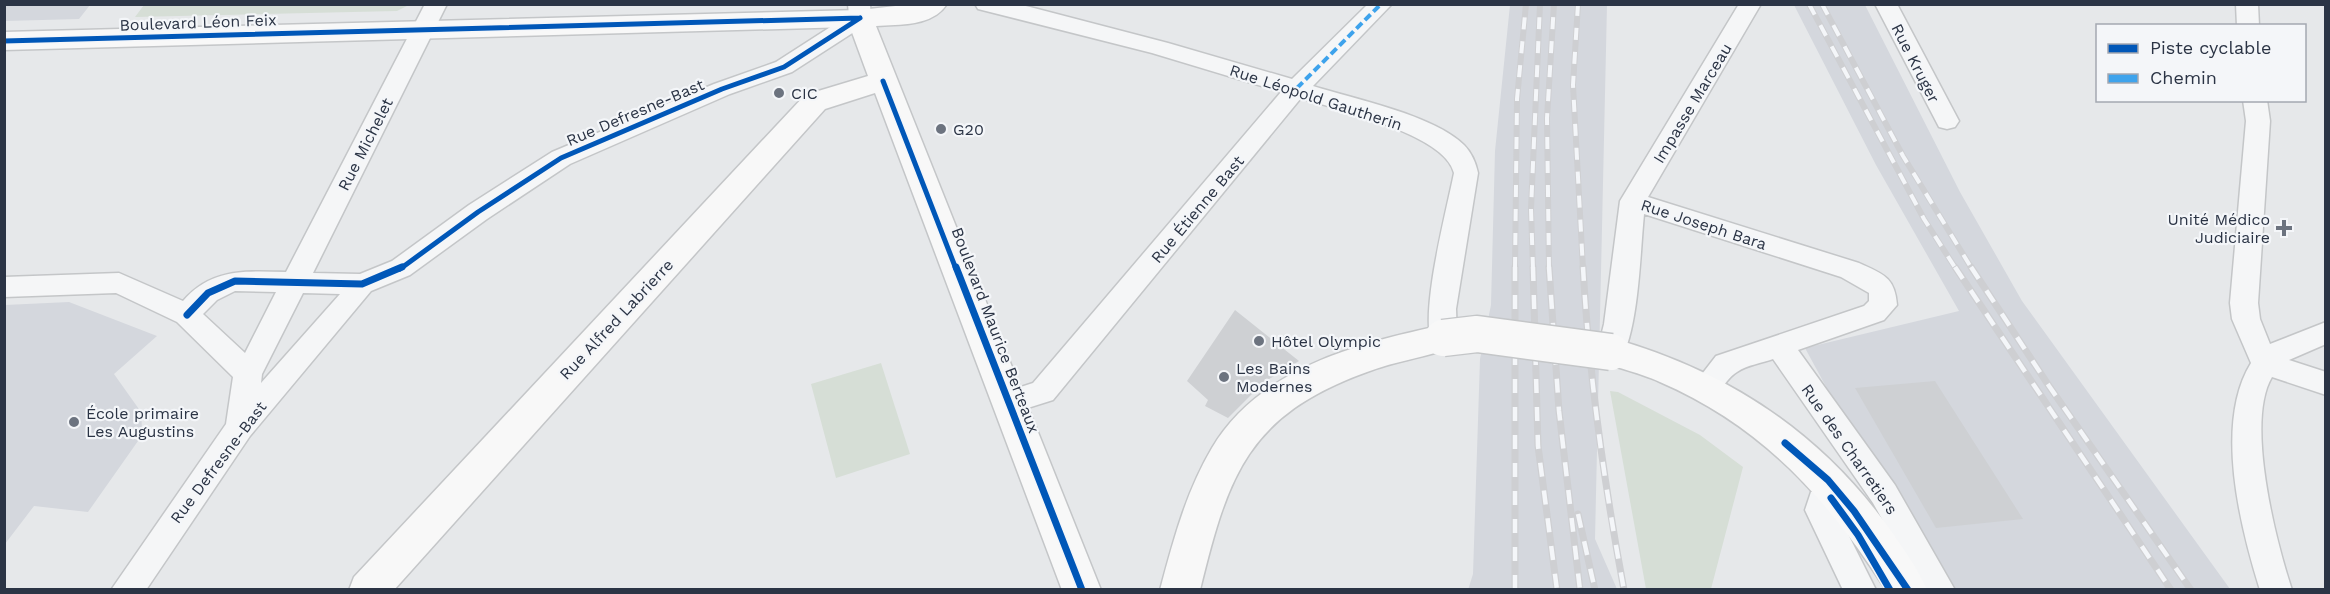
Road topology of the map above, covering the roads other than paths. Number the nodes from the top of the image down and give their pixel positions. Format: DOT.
graph roads {
  1 [pos="436,4"];
  2 [pos="886,4"];
  3 [pos="934,4"];
  4 [pos="986,4"];
  5 [pos="1381,4"];
  6 [pos="1750,4"];
  7 [pos="1886,4"];
  8 [pos="2247,4"];
  9 [pos="860,11"];
  10 [pos="2248,24"];
  11 [pos="423,29"];
  12 [pos="4,41"];
  13 [pos="884,81"];
  14 [pos="1298,88"];
  15 [pos="2255,102"];
  16 [pos="1947,121"];
  17 [pos="1634,201"];
  18 [pos="295,283"];
  19 [pos="362,284"];
  20 [pos="4,287"];
  21 [pos="187,315"];
  22 [pos="2325,333"];
  23 [pos="1443,338"];
  24 [pos="1779,345"];
  25 [pos="1611,352"];
  26 [pos="2265,363"];
  27 [pos="248,374"];
  28 [pos="2325,384"];
  29 [pos="1706,387"];
  30 [pos="1009,402"];
  31 [pos="240,427"];
  32 [pos="1785,443"];
  33 [pos="1831,498"];
  34 [pos="1928,588"];
  35 [pos="127,590"];
  36 [pos="368,590"];
  37 [pos="1082,590"];
  38 [pos="1180,590"];
  39 [pos="1860,590"];
  40 [pos="1890,590"];
  41 [pos="2276,590"];
  1 -- 11 [label="street, Rue Michelet"];
  2 -- 9 [label="main road"];
  3 -- 9 [label="main road, Boulevard Léon Feix"];
  4 -- 14 [label="street, Rue Léopold Gautherin"];
  5 -- 14 [label="street, Rue Étienne Bast"];
  6 -- 17 [label="street, Impasse Marceau"];
  7 -- 16 [label="street, Rue Kruger"];
  8 -- 10 [label="street"];
  9 -- 11 [label="main road, Boulevard Léon Feix"];
  9 -- 13 [label="main road, Boulevard Maurice Berteaux"];
  9 -- 19 [label="street, Rue Defresne-Bast"];
  11 -- 12 [label="main road, Boulevard Léon Feix"];
  11 -- 18 [label="street, Rue Michelet"];
  13 -- 30 [label="main road, Boulevard Maurice Berteaux"];
  13 -- 36 [label="main road, Rue Alfred Labrierre"];
  14 -- 23 [label="street, Rue Léopold Gautherin"];
  14 -- 30 [label="street, Rue Étienne Bast"];
  15 -- 26 [label="street"];
  17 -- 24 [label="street, Rue Joseph Bara"];
  17 -- 25 [label="street, Rue Joseph Bara"];
  18 -- 19 [label="street, Rue Defresne-Bast"];
  18 -- 21 [label="street, Rue Defresne-Bast"];
  18 -- 27 [label="street, Rue Michelet"];
  19 -- 31 [label="street, Rue Defresne-Bast"];
  20 -- 21 [label="street"];
  21 -- 27 [label="street"];
  22 -- 26 [label="street"];
  23 -- 25 [label="main road, bridge"];
  23 -- 38 [label="main road"];
  24 -- 29 [label="street"];
  24 -- 34 [label="street, Rue des Charretiers"];
  25 -- 29 [label="main road"];
  26 -- 28 [label="street"];
  26 -- 41 [label="street"];
  27 -- 31 [label="street, Rue Michelet"];
  29 -- 32 [label="main road"];
  30 -- 37 [label="main road, Boulevard Maurice Berteaux"];
  31 -- 35 [label="street, Rue Defresne-Bast"];
  32 -- 33 [label="main road"];
  32 -- 34 [label="main road"];
  33 -- 39 [label="street"];
  33 -- 40 [label="main road"];
}
